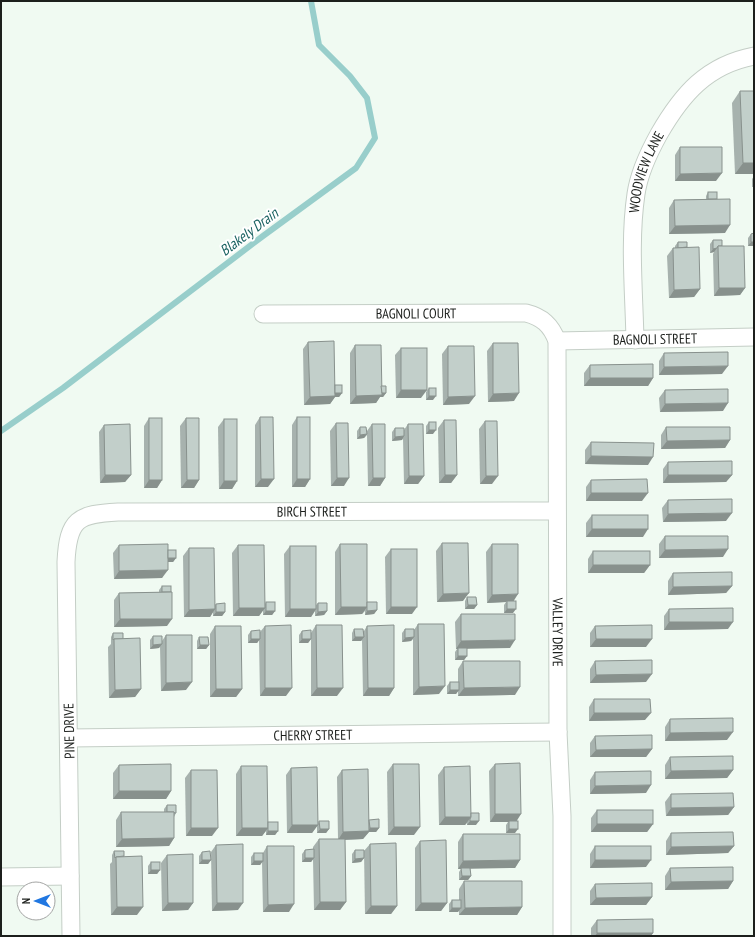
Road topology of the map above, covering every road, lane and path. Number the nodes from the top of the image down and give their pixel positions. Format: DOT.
graph roads {
  1 [pos="754,56"];
  2 [pos="263,314"];
  3 [pos="754,337"];
  4 [pos="635,340"];
  5 [pos="557,341"];
  6 [pos="556,511"];
  7 [pos="73,527"];
  8 [pos="558,732"];
  9 [pos="69,738"];
  10 [pos="70,876"];
  11 [pos="1,877"];
  12 [pos="562,929"];
  13 [pos="71,936"];
  1 -- 4 [label="street, WOODVIEW LANE"];
  2 -- 5 [label="street, BAGNOLI COURT"];
  3 -- 4 [label="street, BAGNOLI STREET"];
  4 -- 5 [label="street, BAGNOLI STREET"];
  5 -- 6 [label="street, VALLEY DRIVE"];
  6 -- 7 [label="street, BIRCH STREET"];
  6 -- 8 [label="street, VALLEY DRIVE"];
  7 -- 9 [label="street, PINE DRIVE"];
  8 -- 9 [label="street, CHERRY STREET"];
  8 -- 12 [label="street, VALLEY DRIVE"];
  9 -- 10 [label="street, PINE DRIVE"];
  10 -- 11 [label="street"];
  10 -- 13 [label="street, PINE DRIVE"];
}
